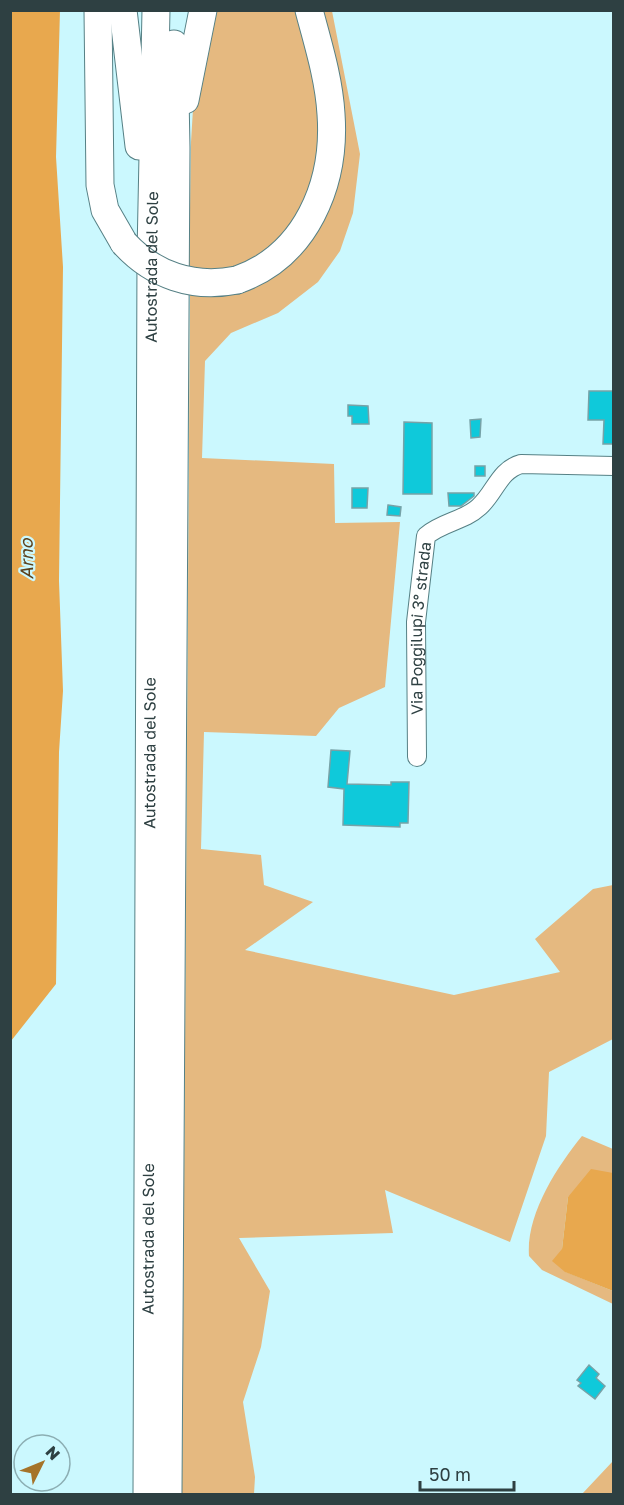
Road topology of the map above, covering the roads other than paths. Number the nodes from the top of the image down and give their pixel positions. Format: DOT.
graph roads {
  1 [pos="98,10"];
  2 [pos="123,10"];
  3 [pos="156,10"];
  4 [pos="174,10"];
  5 [pos="203,10"];
  6 [pos="309,10"];
  7 [pos="176,148"];
  8 [pos="152,253"];
  9 [pos="614,466"];
  10 [pos="417,757"];
  11 [pos="147,1494"];
  12 [pos="168,1494"];
  1 -- 6 [label="highway, bridge"];
  2 -- 8 [label="highway"];
  3 -- 8 [label="highway, Autostrada del Sole"];
  4 -- 7 [label="highway, Autostrada del Sole"];
  5 -- 7 [label="highway"];
  7 -- 12 [label="highway, Autostrada del Sole"];
  8 -- 11 [label="highway, Autostrada del Sole"];
  9 -- 10 [label="street, Via Poggilupi 3° strada"];
}
